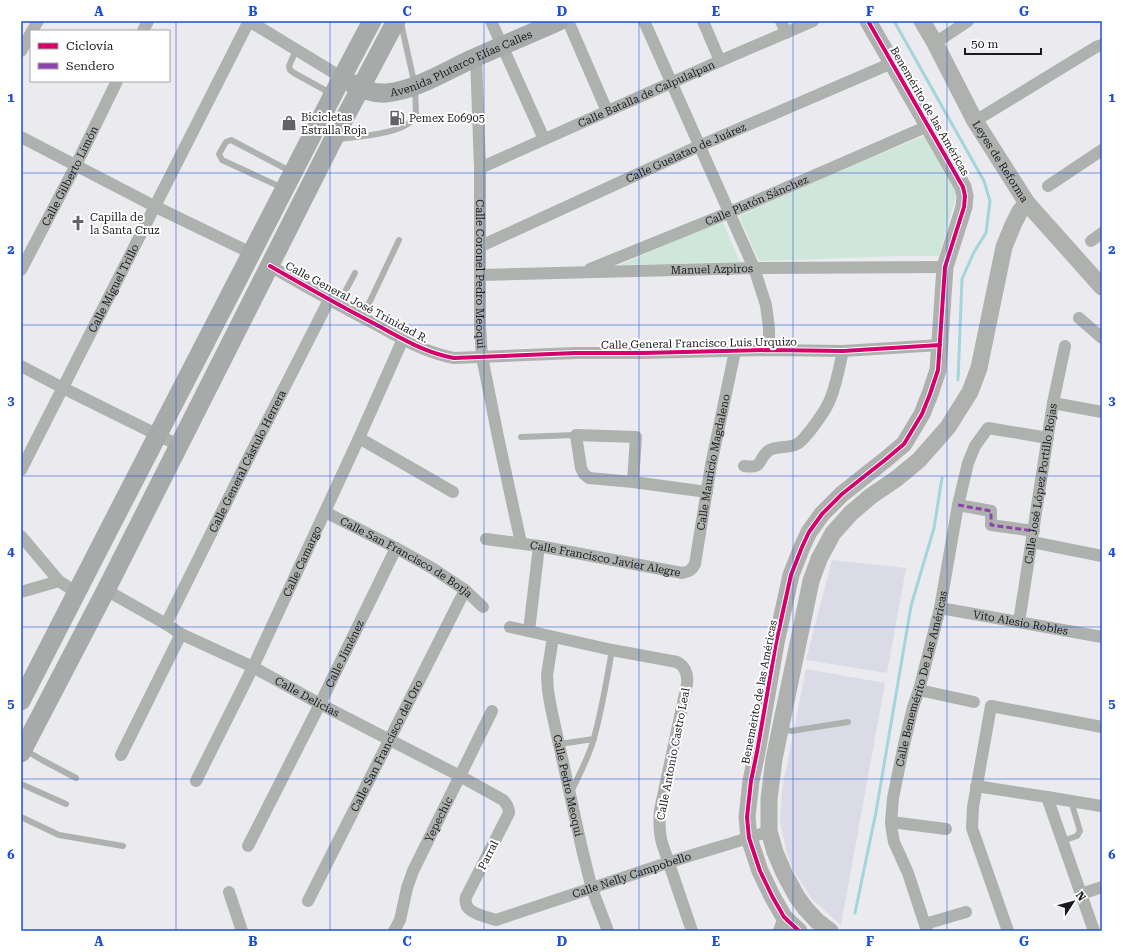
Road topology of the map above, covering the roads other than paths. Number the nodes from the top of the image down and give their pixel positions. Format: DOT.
graph roads {
  1 [pos="38,21"];
  2 [pos="148,21"];
  3 [pos="249,21"];
  4 [pos="372,21"];
  5 [pos="396,21"];
  6 [pos="401,21"];
  7 [pos="491,21"];
  8 [pos="559,21"];
  9 [pos="568,21"];
  10 [pos="644,21"];
  11 [pos="703,21"];
  12 [pos="781,21"];
  13 [pos="812,21"];
  14 [pos="868,21"];
  15 [pos="922,21"];
  16 [pos="968,21"];
  17 [pos="33,30"];
  18 [pos="143,30"];
  19 [pos="786,32"];
  20 [pos="30,35"];
  21 [pos="935,43"];
  22 [pos="1102,45"];
  23 [pos="502,46"];
  24 [pos="296,50"];
  25 [pos="21,51"];
  26 [pos="476,57"];
  27 [pos="720,61"];
  28 [pos="892,63"];
  29 [pos="341,77"];
  30 [pos="118,82"];
  31 [pos="671,84"];
  32 [pos="415,86"];
  33 [pos="361,88"];
  34 [pos="333,94"];
  35 [pos="607,111"];
  36 [pos="975,121"];
  37 [pos="928,126"];
  38 [pos="21,137"];
  39 [pos="544,139"];
  40 [pos="333,140"];
  41 [pos="698,146"];
  42 [pos="1102,150"];
  43 [pos="76,165"];
  44 [pos="480,168"];
  45 [pos="289,180"];
  46 [pos="1048,186"];
  47 [pos="1027,202"];
  48 [pos="156,207"];
  49 [pos="728,213"];
  50 [pos="1102,233"];
  51 [pos="399,240"];
  52 [pos="1091,241"];
  53 [pos="481,246"];
  54 [pos="250,253"];
  55 [pos="270,266"];
  56 [pos="945,266"];
  57 [pos="754,268"];
  58 [pos="21,270"];
  59 [pos="584,272"];
  60 [pos="355,273"];
  61 [pos="480,275"];
  62 [pos="1102,287"];
  63 [pos="334,302"];
  64 [pos="362,318"];
  65 [pos="1080,318"];
  66 [pos="1102,338"];
  67 [pos="403,339"];
  68 [pos="940,345"];
  69 [pos="1065,346"];
  70 [pos="769,350"];
  71 [pos="735,351"];
  72 [pos="843,351"];
  73 [pos="482,357"];
  74 [pos="21,366"];
  75 [pos="63,388"];
  76 [pos="1053,403"];
  77 [pos="1102,412"];
  78 [pos="922,414"];
  79 [pos="944,432"];
  80 [pos="157,435"];
  81 [pos="576,435"];
  82 [pos="521,437"];
  83 [pos="358,438"];
  84 [pos="1048,438"];
  85 [pos="904,444"];
  86 [pos="178,445"];
  87 [pos="744,466"];
  88 [pos="21,470"];
  89 [pos="634,482"];
  90 [pos="453,492"];
  91 [pos="707,492"];
  92 [pos="958,505"];
  93 [pos="325,512"];
  94 [pos="21,536"];
  95 [pos="1033,537"];
  96 [pos="486,539"];
  97 [pos="521,543"];
  98 [pos="539,546"];
  99 [pos="396,548"];
  100 [pos="1102,556"];
  101 [pos="689,571"];
  102 [pos="791,575"];
  103 [pos="59,581"];
  104 [pos="811,581"];
  105 [pos="106,590"];
  106 [pos="465,590"];
  107 [pos="21,592"];
  108 [pos="77,593"];
  109 [pos="483,607"];
  110 [pos="940,608"];
  111 [pos="1019,622"];
  112 [pos="166,624"];
  113 [pos="510,627"];
  114 [pos="529,631"];
  115 [pos="181,634"];
  116 [pos="553,637"];
  117 [pos="1102,637"];
  118 [pos="612,650"];
  119 [pos="253,667"];
  120 [pos="919,690"];
  121 [pos="21,701"];
  122 [pos="974,702"];
  123 [pos="320,704"];
  124 [pos="492,710"];
  125 [pos="848,722"];
  126 [pos="781,727"];
  127 [pos="1102,727"];
  128 [pos="594,739"];
  129 [pos="389,740"];
  130 [pos="559,744"];
  131 [pos="22,751"];
  132 [pos="120,755"];
  133 [pos="460,776"];
  134 [pos="76,778"];
  135 [pos="196,781"];
  136 [pos="21,784"];
  137 [pos="976,786"];
  138 [pos="570,794"];
  139 [pos="1047,797"];
  140 [pos="1071,801"];
  141 [pos="66,804"];
  142 [pos="507,805"];
  143 [pos="1101,806"];
  144 [pos="21,818"];
  145 [pos="891,822"];
  146 [pos="946,829"];
  147 [pos="769,831"];
  148 [pos="749,838"];
  149 [pos="1062,841"];
  150 [pos="123,846"];
  151 [pos="248,846"];
  152 [pos="668,862"];
  153 [pos="1102,887"];
  154 [pos="592,889"];
  155 [pos="228,892"];
  156 [pos="1080,894"];
  157 [pos="308,901"];
  158 [pos="966,912"];
  159 [pos="781,924"];
  160 [pos="494,925"];
  161 [pos="926,927"];
  162 [pos="242,931"];
  163 [pos="394,931"];
  164 [pos="608,931"];
  165 [pos="692,931"];
  166 [pos="799,931"];
  167 [pos="830,931"];
  168 [pos="1008,931"];
  169 [pos="1094,931"];
  1 -- 17 [label="street"];
  2 -- 18 [label="street"];
  3 -- 24 [label="street"];
  3 -- 48 [label="street, Calle Miguel Trillo"];
  4 -- 29 [label="main road"];
  5 -- 33 [label="main road"];
  6 -- 32 [label="lane"];
  7 -- 23 [label="street"];
  8 -- 23 [label="main road, Avenida Plutarco Elías Calles"];
  9 -- 35 [label="street"];
  10 -- 31 [label="street"];
  11 -- 27 [label="street"];
  12 -- 19 [label="street"];
  13 -- 19 [label="street, Calle Batalla de Calpulalpan"];
  14 -- 28 [label="street, Benemérito de las Américas"];
  15 -- 21 [label="street, Leyes de Reforma"];
  16 -- 21 [label="street"];
  19 -- 27 [label="street, Calle Batalla de Calpulalpan"];
  20 -- 25 [label="street"];
  21 -- 36 [label="street, Leyes de Reforma"];
  22 -- 36 [label="street"];
  23 -- 26 [label="main road, Avenida Plutarco Elías Calles"];
  23 -- 39 [label="street"];
  24 -- 29 [label="street"];
  24 -- 34 [label="lane"];
  26 -- 32 [label="main road, Avenida Plutarco Elías Calles"];
  26 -- 44 [label="street, Calle Coronel Pedro Meoqui"];
  27 -- 31 [label="street, Calle Batalla de Calpulalpan"];
  28 -- 37 [label="street, Benemérito de las Américas"];
  28 -- 41 [label="street, Calle Guelatao de Juárez"];
  29 -- 33 [label="main road, Avenida Plutarco Elías Calles"];
  29 -- 34 [label="main road"];
  30 -- 43 [label="street, Calle Gilberto Limón"];
  31 -- 35 [label="street, Calle Batalla de Calpulalpan"];
  31 -- 41 [label="street"];
  32 -- 33 [label="main road, Avenida Plutarco Elías Calles"];
  32 -- 40 [label="lane"];
  33 -- 40 [label="main road"];
  34 -- 45 [label="main road"];
  35 -- 39 [label="street, Calle Batalla de Calpulalpan"];
  36 -- 47 [label="street, Leyes de Reforma"];
  37 -- 49 [label="street, Calle Platón Sánchez"];
  37 -- 56 [label="street, Benemérito de las Américas"];
  38 -- 43 [label="street"];
  39 -- 44 [label="street, Calle Batalla de Calpulalpan"];
  40 -- 55 [label="main road"];
  41 -- 49 [label="street"];
  41 -- 53 [label="street, Calle Guelatao de Juárez"];
  42 -- 46 [label="street"];
  43 -- 48 [label="street"];
  43 -- 58 [label="street, Calle Gilberto Limón"];
  44 -- 53 [label="street, Calle Coronel Pedro Meoqui"];
  45 -- 45 [label="lane"];
  45 -- 54 [label="main road"];
  47 -- 62 [label="street, Leyes de Reforma"];
  47 -- 79 [label="street"];
  48 -- 54 [label="street"];
  48 -- 75 [label="street, Calle Miguel Trillo"];
  49 -- 57 [label="street"];
  49 -- 59 [label="street, Calle Platón Sánchez"];
  50 -- 52 [label="street"];
  51 -- 64 [label="lane"];
  53 -- 61 [label="street, Calle Coronel Pedro Meoqui"];
  54 -- 80 [label="main road"];
  55 -- 63 [label="street, Calle General José Trinidad R."];
  55 -- 86 [label="main road"];
  56 -- 57 [label="street, Manuel Azpiros"];
  56 -- 68 [label="street, Benemérito de las Américas"];
  57 -- 59 [label="street, Manuel Azpiros"];
  57 -- 70 [label="street"];
  59 -- 61 [label="street, Manuel Azpiros"];
  60 -- 63 [label="lane"];
  61 -- 73 [label="street, Calle Coronel Pedro Meoqui"];
  63 -- 64 [label="street, Calle General José Trinidad R."];
  63 -- 112 [label="street, Calle General Cástulo Herrera"];
  64 -- 67 [label="street, Calle General José Trinidad R."];
  65 -- 66 [label="street"];
  67 -- 73 [label="street, Calle General José Trinidad R."];
  67 -- 83 [label="street, Calle Camargo"];
  68 -- 72 [label="street, Calle General Francisco Luis Urquizo"];
  68 -- 78 [label="street, Benemérito de las Américas"];
  69 -- 76 [label="street, Calle José López Portillo Rojas"];
  70 -- 71 [label="street, Calle General Francisco Luis Urquizo"];
  70 -- 72 [label="street, Calle General Francisco Luis Urquizo"];
  71 -- 73 [label="street, Calle General Francisco Luis Urquizo"];
  71 -- 91 [label="street, Calle Mauricio Magdaleno"];
  72 -- 87 [label="street"];
  73 -- 97 [label="street, Calle Coronel Pedro Meoqui"];
  74 -- 75 [label="street"];
  75 -- 80 [label="street"];
  75 -- 88 [label="street, Calle Miguel Trillo"];
  76 -- 77 [label="street"];
  76 -- 84 [label="street, Calle José López Portillo Rojas"];
  78 -- 79 [label="street"];
  78 -- 85 [label="street, Benemérito de las Américas"];
  79 -- 85 [label="street"];
  79 -- 104 [label="street"];
  80 -- 86 [label="street"];
  80 -- 108 [label="main road"];
  81 -- 82 [label="lane"];
  81 -- 89 [label="street"];
  81 -- 89 [label="street"];
  83 -- 90 [label="street"];
  83 -- 93 [label="street, Calle Camargo"];
  84 -- 92 [label="street, Calle Benemérito De Las Américas"];
  84 -- 95 [label="street, Calle José López Portillo Rojas"];
  85 -- 102 [label="street, Benemérito de las Américas"];
  86 -- 105 [label="main road"];
  89 -- 91 [label="street"];
  91 -- 101 [label="street, Calle Mauricio Magdaleno"];
  92 -- 95 [label="street"];
  92 -- 110 [label="street, Calle Benemérito De Las Américas"];
  93 -- 99 [label="street, Calle San Francisco de Borja"];
  93 -- 119 [label="street, Calle Camargo"];
  94 -- 103 [label="street"];
  95 -- 100 [label="street"];
  95 -- 111 [label="street, Calle José López Portillo Rojas"];
  96 -- 97 [label="street, Calle Francisco Javier Alegre"];
  97 -- 98 [label="street, Calle Francisco Javier Alegre"];
  98 -- 101 [label="street, Calle Francisco Javier Alegre"];
  98 -- 114 [label="street"];
  99 -- 106 [label="street, Calle San Francisco de Borja"];
  99 -- 123 [label="street, Calle Jiménez"];
  102 -- 104 [label="street"];
  102 -- 148 [label="street, Benemérito de las Américas"];
  103 -- 107 [label="street"];
  103 -- 108 [label="street"];
  104 -- 126 [label="street"];
  105 -- 112 [label="street, Calle Delicias"];
  105 -- 131 [label="main road"];
  106 -- 109 [label="street, Calle San Francisco de Borja"];
  106 -- 129 [label="street, Calle San Francisco del Oro"];
  108 -- 121 [label="main road"];
  110 -- 111 [label="street, Vito Alesio Robles"];
  110 -- 120 [label="street, Calle Benemérito De Las Américas"];
  111 -- 117 [label="street, Vito Alesio Robles"];
  112 -- 115 [label="street, Calle Delicias"];
  113 -- 114 [label="street"];
  114 -- 116 [label="street"];
  115 -- 119 [label="street, Calle Delicias"];
  115 -- 132 [label="street"];
  116 -- 118 [label="street"];
  116 -- 130 [label="street, Calle Pedro Meoqui"];
  118 -- 128 [label="lane"];
  118 -- 152 [label="street, Calle Antonio Castro Leal"];
  119 -- 123 [label="street, Calle Delicias"];
  119 -- 135 [label="street, Calle Camargo"];
  120 -- 122 [label="street"];
  120 -- 145 [label="street, Calle Benemérito De Las Américas"];
  123 -- 129 [label="street, Calle Delicias"];
  123 -- 151 [label="street, Calle Jiménez"];
  124 -- 133 [label="street, Yepechic"];
  125 -- 126 [label="lane"];
  126 -- 147 [label="street"];
  127 -- 137 [label="street"];
  128 -- 130 [label="lane"];
  128 -- 138 [label="lane"];
  129 -- 133 [label="street, Calle Delicias"];
  129 -- 157 [label="street, Calle San Francisco del Oro"];
  130 -- 138 [label="street, Calle Pedro Meoqui"];
  131 -- 134 [label="lane"];
  133 -- 142 [label="street, Calle Delicias"];
  133 -- 163 [label="street, Yepechic"];
  136 -- 141 [label="lane"];
  137 -- 139 [label="street"];
  137 -- 168 [label="street"];
  138 -- 154 [label="street, Calle Pedro Meoqui"];
  139 -- 140 [label="street"];
  139 -- 149 [label="street"];
  140 -- 143 [label="street"];
  140 -- 149 [label="lane"];
  142 -- 160 [label="street, Parral"];
  144 -- 150 [label="lane"];
  145 -- 146 [label="street"];
  145 -- 161 [label="street, Calle Benemérito De Las Américas"];
  147 -- 148 [label="street, Calle Nelly Campobello"];
  147 -- 167 [label="street"];
  148 -- 152 [label="street, Calle Nelly Campobello"];
  148 -- 159 [label="street, Benemérito de las Américas"];
  149 -- 156 [label="street"];
  152 -- 154 [label="street, Calle Nelly Campobello"];
  152 -- 165 [label="street, Calle Antonio Castro Leal"];
  153 -- 156 [label="street"];
  154 -- 160 [label="street, Calle Nelly Campobello"];
  154 -- 164 [label="street, Calle Pedro Meoqui"];
  155 -- 162 [label="street"];
  156 -- 169 [label="street"];
  158 -- 161 [label="street"];
  159 -- 166 [label="street, Benemérito de las Américas"];
}
